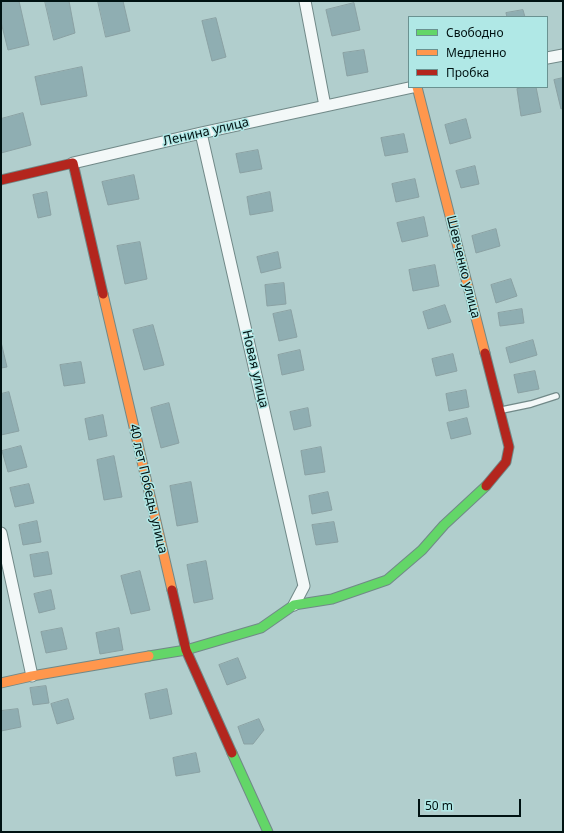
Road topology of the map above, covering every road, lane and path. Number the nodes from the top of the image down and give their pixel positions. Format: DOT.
graph roads {
  1 [pos="305,1"];
  2 [pos="563,54"];
  3 [pos="548,58"];
  4 [pos="408,88"];
  5 [pos="417,88"];
  6 [pos="325,106"];
  7 [pos="201,133"];
  8 [pos="73,163"];
  9 [pos="1,180"];
  10 [pos="556,396"];
  11 [pos="500,411"];
  12 [pos="1,533"];
  13 [pos="294,604"];
  14 [pos="186,650"];
  15 [pos="32,676"];
  16 [pos="1,683"];
  17 [pos="268,832"];
  1 -- 6 [label="street"];
  2 -- 3 [label="street"];
  4 -- 6 [label="street, Ленина улица"];
  5 -- 11 [label="street, Шевченко улица"];
  6 -- 7 [label="street, Ленина улица"];
  7 -- 8 [label="street, Ленина улица"];
  7 -- 13 [label="street, Новая улица"];
  8 -- 9 [label="street, Ленина улица"];
  8 -- 14 [label="street, 40 лет Победы улица"];
  10 -- 11 [label="lane"];
  11 -- 13 [label="street, Шевченко улица"];
  12 -- 15 [label="street"];
  13 -- 14 [label="street"];
  14 -- 15 [label="street"];
  14 -- 17 [label="street, 40 лет Победы улица"];
  15 -- 16 [label="street"];
}
